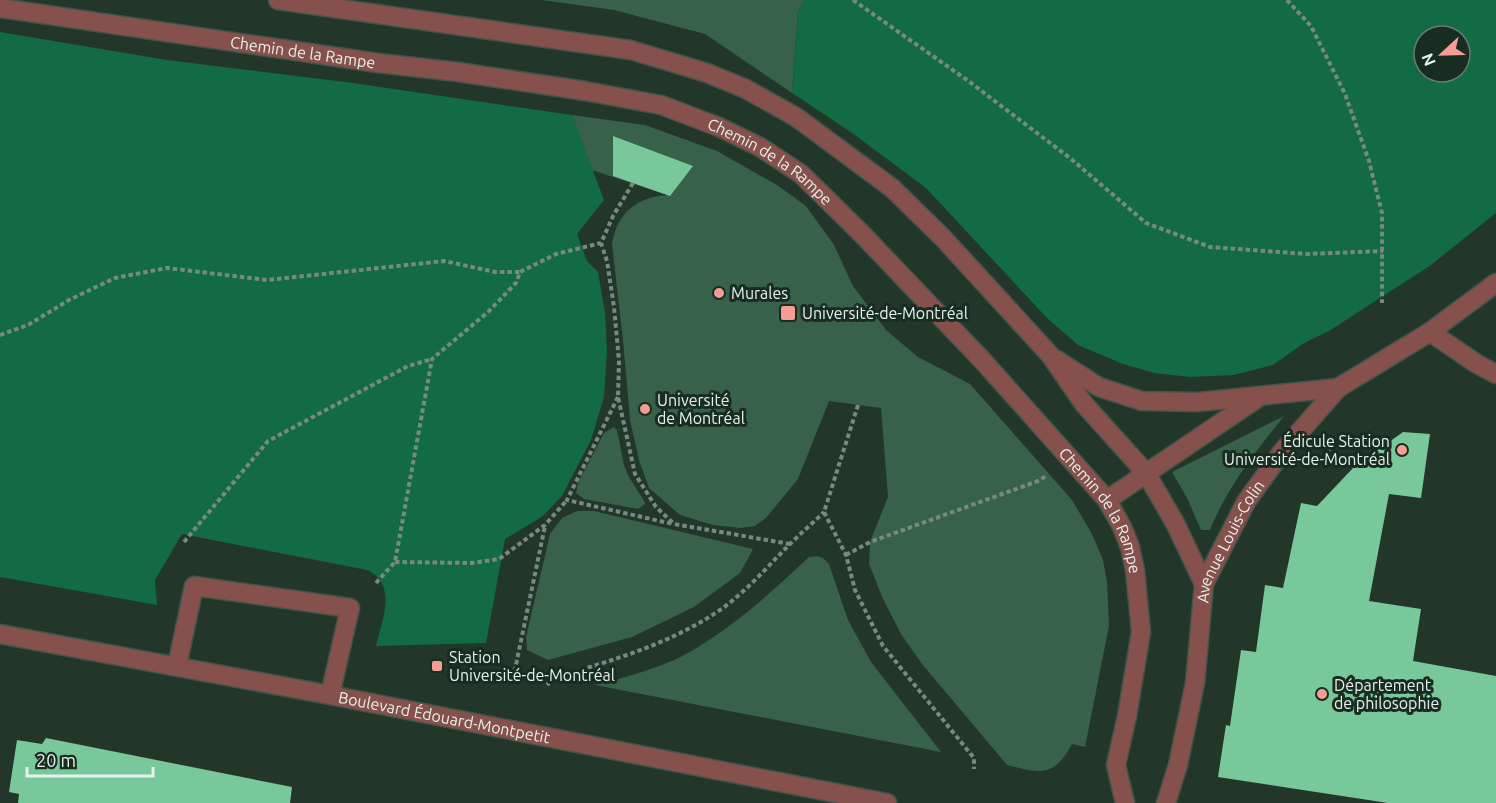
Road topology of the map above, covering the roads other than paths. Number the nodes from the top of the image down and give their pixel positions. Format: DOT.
graph roads {
  1 [pos="278,0"];
  2 [pos="0,8"];
  3 [pos="1496,283"];
  4 [pos="1430,332"];
  5 [pos="1051,356"];
  6 [pos="1496,374"];
  7 [pos="1338,388"];
  8 [pos="1260,396"];
  9 [pos="1146,473"];
  10 [pos="1107,500"];
  11 [pos="1204,584"];
  12 [pos="0,634"];
  13 [pos="177,666"];
  14 [pos="330,695"];
  15 [pos="888,803"];
  16 [pos="1125,803"];
  17 [pos="1166,803"];
  1 -- 5 [label="street"];
  2 -- 10 [label="street, Chemin de la Rampe"];
  3 -- 4 [label="street, Avenue Louis-Colin"];
  4 -- 6 [label="street"];
  4 -- 7 [label="street, Avenue Louis-Colin"];
  5 -- 8 [label="street"];
  5 -- 9 [label="street"];
  7 -- 8 [label="street"];
  7 -- 11 [label="street, Avenue Louis-Colin"];
  8 -- 9 [label="street"];
  9 -- 10 [label="street"];
  9 -- 11 [label="street"];
  10 -- 16 [label="street, Chemin de la Rampe"];
  11 -- 17 [label="street, Avenue Louis-Colin"];
  12 -- 13 [label="street, Boulevard Édouard-Montpetit"];
  13 -- 14 [label="street, Boulevard Édouard-Montpetit"];
  13 -- 14 [label="street"];
  14 -- 15 [label="street, Boulevard Édouard-Montpetit"];
}
